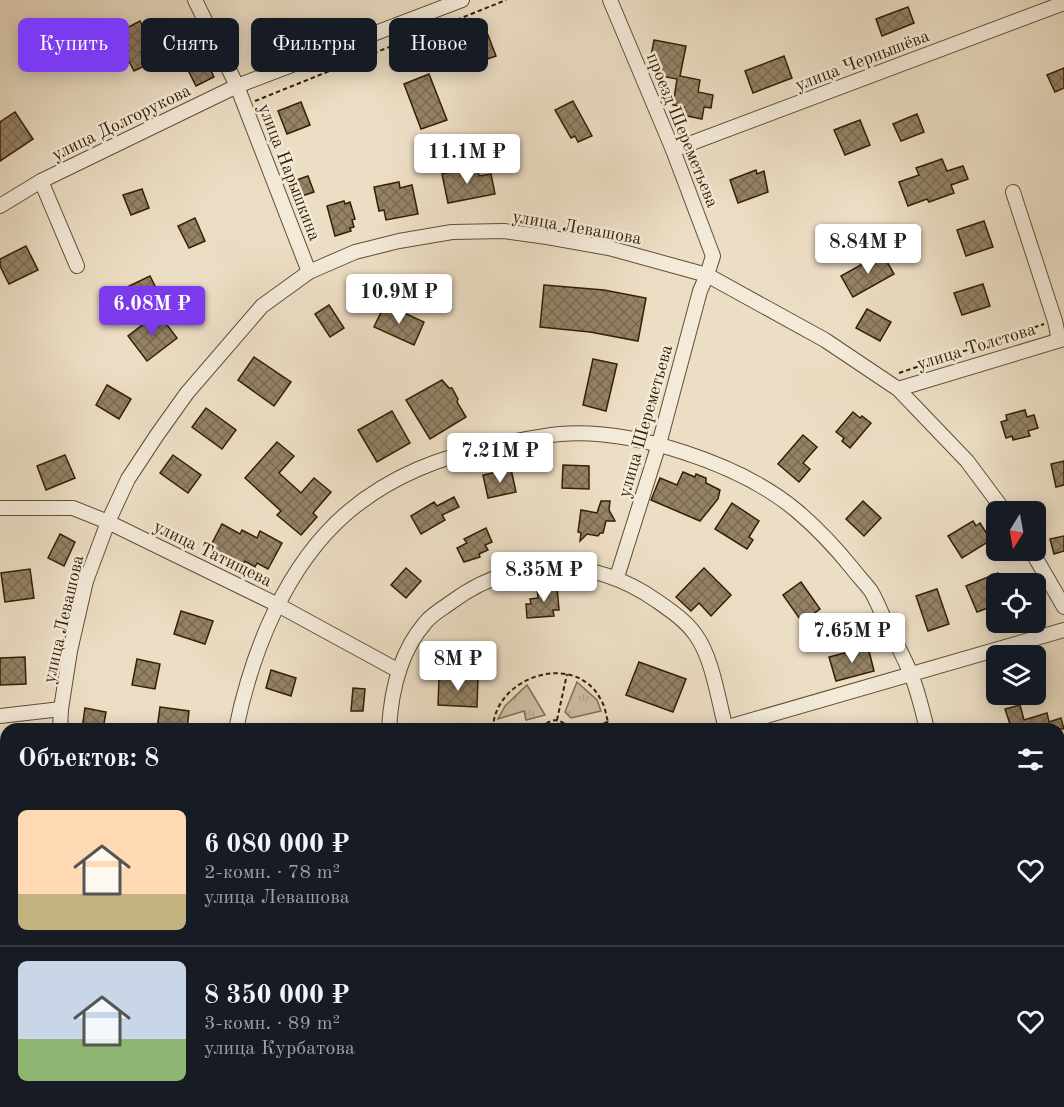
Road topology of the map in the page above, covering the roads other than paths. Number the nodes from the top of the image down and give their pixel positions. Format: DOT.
graph roads {
  1 [pos="195,0"];
  2 [pos="462,0"];
  3 [pos="610,0"];
  4 [pos="1064,3"];
  5 [pos="237,86"];
  6 [pos="673,150"];
  7 [pos="41,181"];
  8 [pos="1013,192"];
  9 [pos="0,206"];
  10 [pos="77,266"];
  11 [pos="309,272"];
  12 [pos="707,275"];
  13 [pos="1061,340"];
  14 [pos="898,388"];
  15 [pos="659,444"];
  16 [pos="997,501"];
  17 [pos="0,508"];
  18 [pos="108,522"];
  19 [pos="1037,561"];
  20 [pos="616,577"];
  21 [pos="278,605"];
  22 [pos="1064,607"];
  23 [pos="1064,630"];
  24 [pos="399,671"];
  25 [pos="911,673"];
  26 [pos="60,709"];
  27 [pos="0,716"];
  28 [pos="60,723"];
  29 [pos="237,723"];
  30 [pos="389,723"];
  31 [pos="723,723"];
  32 [pos="744,723"];
  33 [pos="925,723"];
  1 -- 5 [label="street, улица Нарышкина"];
  2 -- 5 [label="street, улица Долгорукова"];
  3 -- 6 [label="street, проезд Шереметьева"];
  4 -- 6 [label="street, улица Чернышёва"];
  5 -- 7 [label="street, улица Долгорукова"];
  5 -- 11 [label="street, улица Нарышкина"];
  6 -- 12 [label="street, проезд Шереметьева"];
  7 -- 9 [label="street, улица Долгорукова"];
  7 -- 10 [label="street"];
  8 -- 13 [label="street"];
  11 -- 12 [label="street, улица Левашова"];
  11 -- 18 [label="street, улица Левашова"];
  12 -- 14 [label="street, улица Левашова"];
  12 -- 15 [label="street, улица Шереметьева"];
  13 -- 14 [label="street, улица Толстова"];
  14 -- 16 [label="street, улица Левашова"];
  15 -- 20 [label="street, улица Шереметьева"];
  15 -- 21 [label="street"];
  15 -- 25 [label="street"];
  17 -- 18 [label="street, улица Татищева"];
  18 -- 21 [label="street, улица Татищева"];
  18 -- 26 [label="street, улица Левашова"];
  19 -- 22 [label="street"];
  20 -- 24 [label="street"];
  20 -- 31 [label="street"];
  21 -- 24 [label="street, улица Татищева"];
  21 -- 29 [label="street"];
  23 -- 25 [label="street"];
  24 -- 30 [label="street"];
  25 -- 32 [label="street"];
  25 -- 33 [label="street"];
  26 -- 27 [label="street"];
  26 -- 28 [label="street, улица Левашова"];
}
